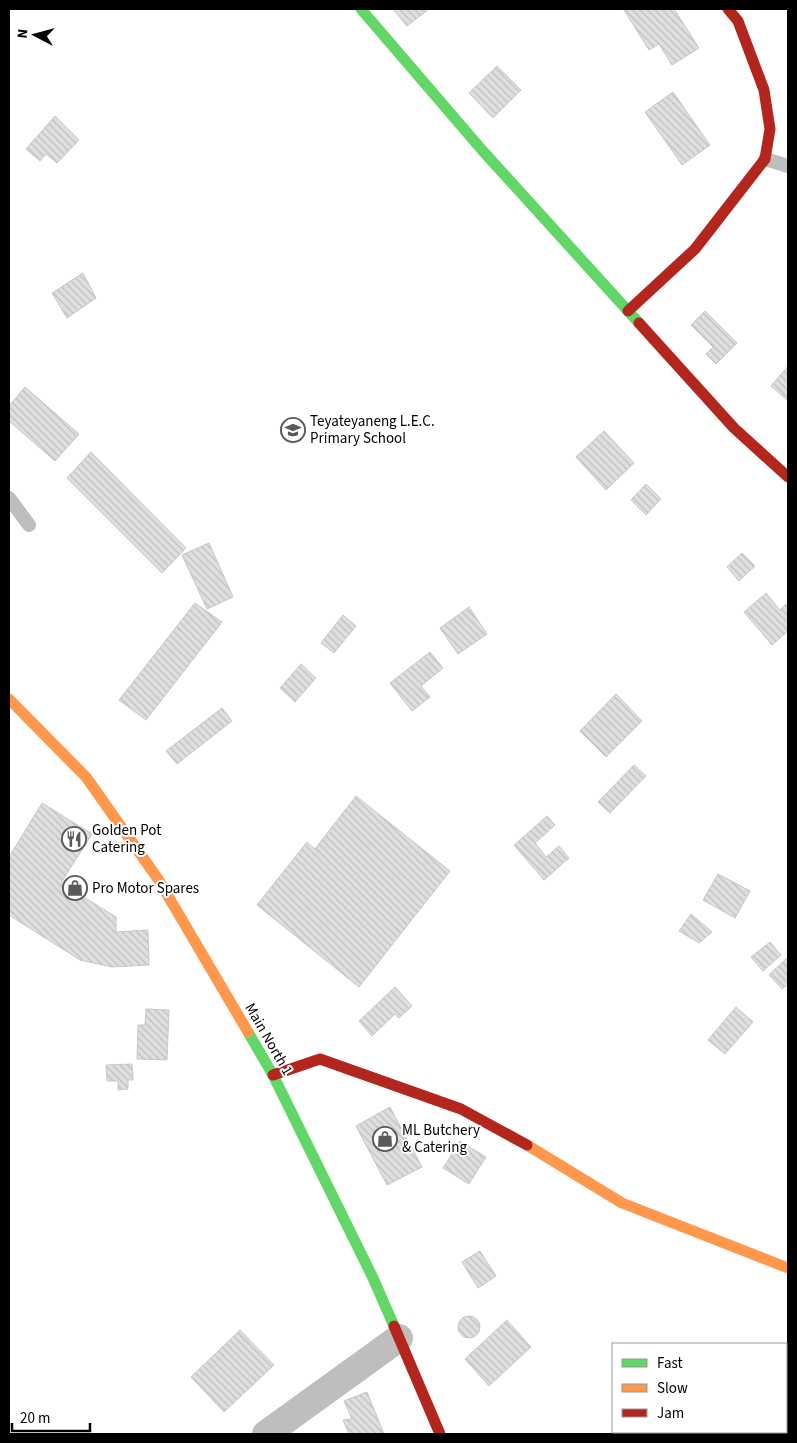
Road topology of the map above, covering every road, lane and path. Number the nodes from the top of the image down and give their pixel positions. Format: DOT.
graph roads {
  1 [pos="361,9"];
  2 [pos="728,9"];
  3 [pos="766,159"];
  4 [pos="788,166"];
  5 [pos="628,311"];
  6 [pos="788,477"];
  7 [pos="9,498"];
  8 [pos="29,525"];
  9 [pos="9,699"];
  10 [pos="273,1075"];
  11 [pos="788,1268"];
  12 [pos="399,1338"];
  13 [pos="266,1434"];
  14 [pos="440,1434"];
  1 -- 5 [label="street"];
  2 -- 3 [label="street"];
  3 -- 4 [label="lane"];
  3 -- 5 [label="street"];
  5 -- 6 [label="street"];
  7 -- 8 [label="lane"];
  9 -- 10 [label="street, Main North 1"];
  10 -- 11 [label="street"];
  10 -- 12 [label="street, Main North 1"];
  12 -- 13 [label="street"];
  12 -- 14 [label="street, Main North 1"];
}
